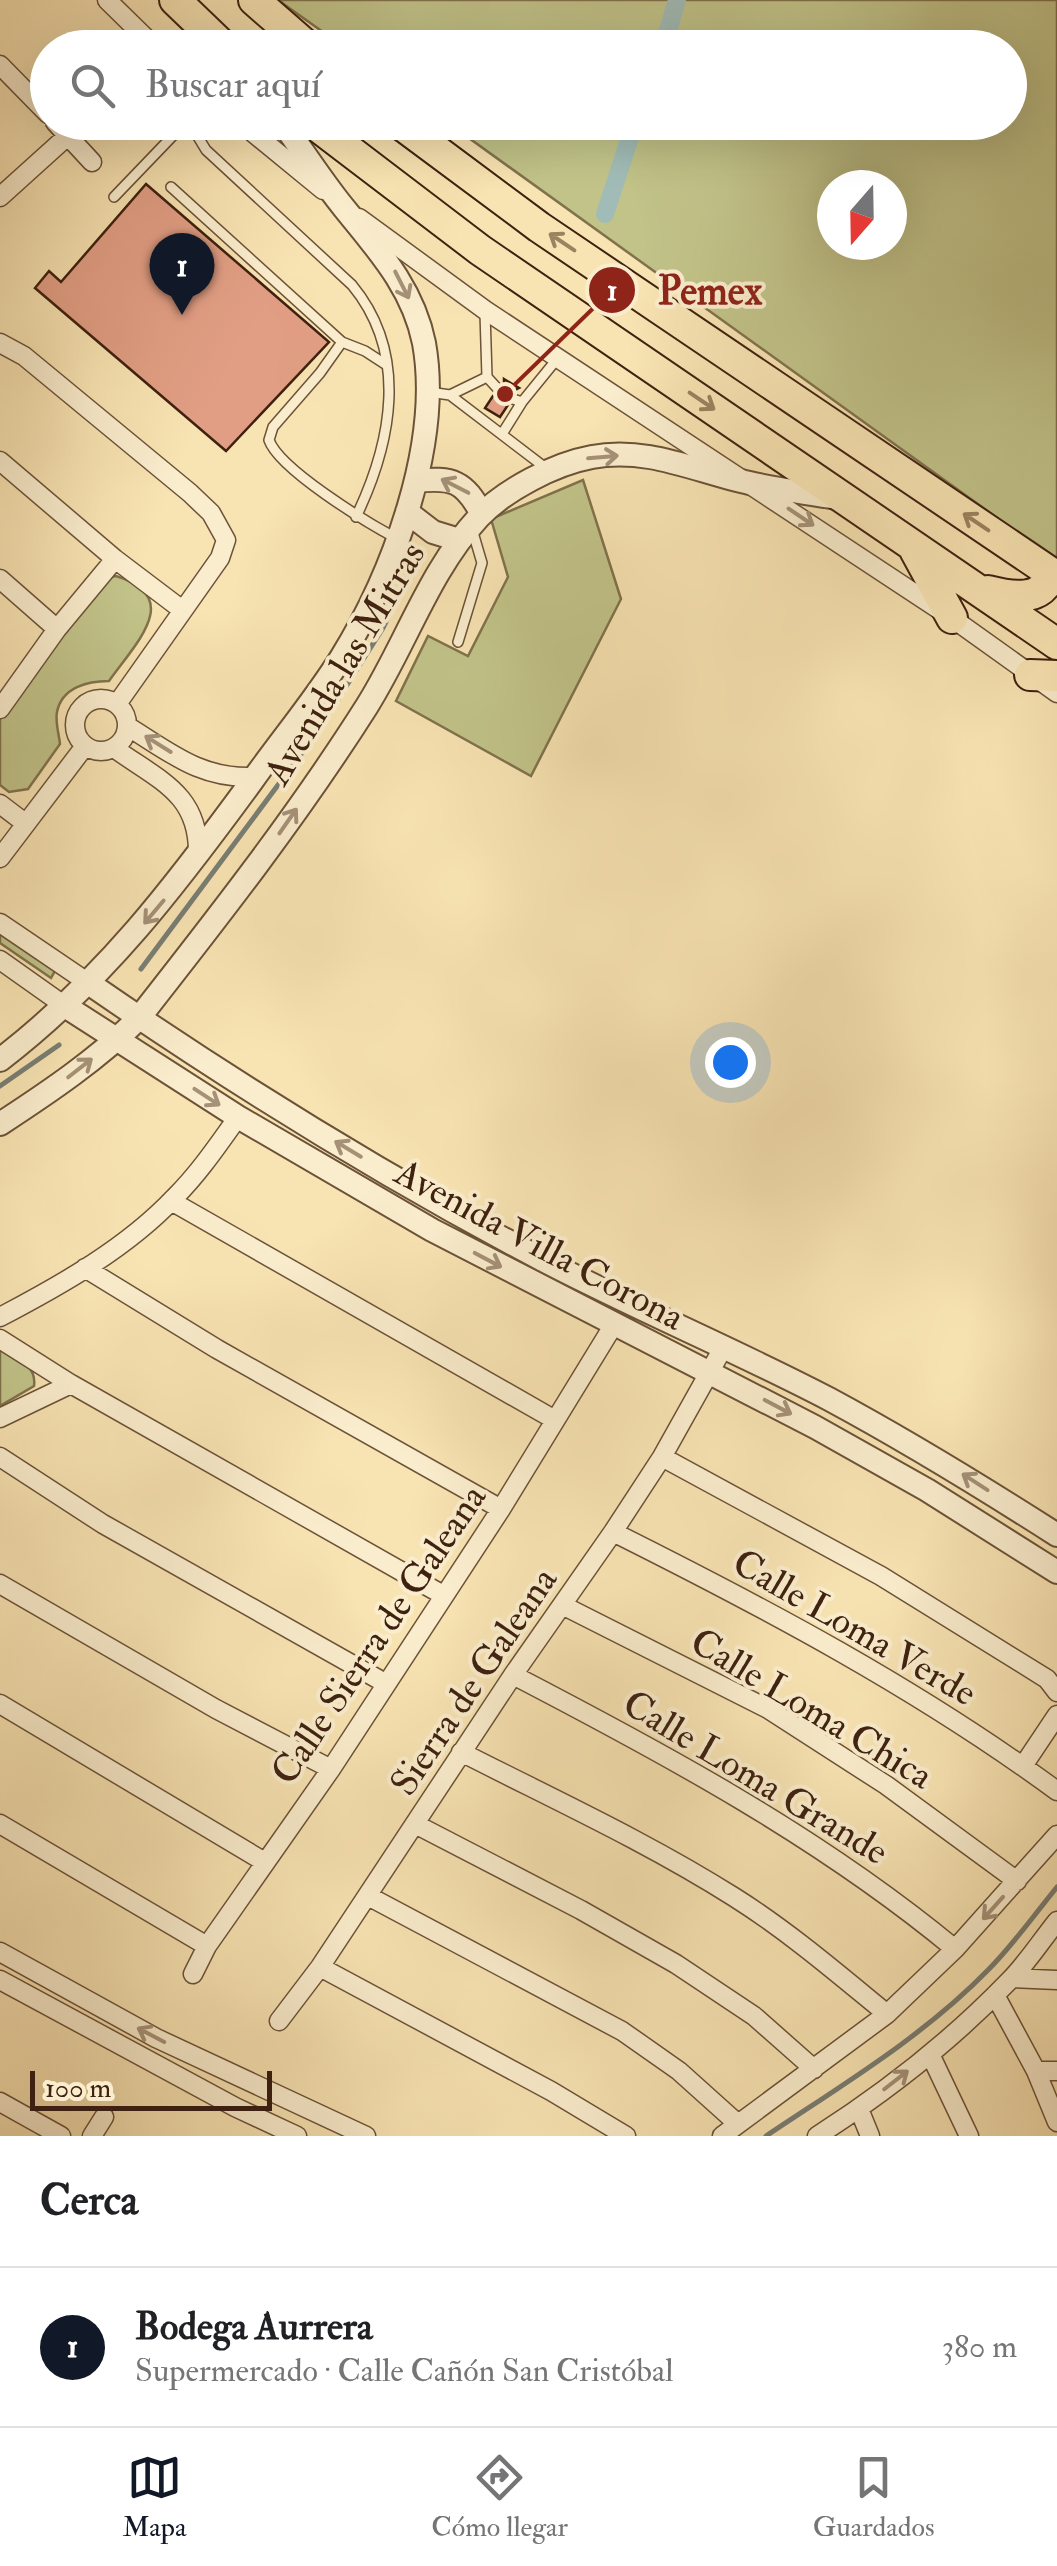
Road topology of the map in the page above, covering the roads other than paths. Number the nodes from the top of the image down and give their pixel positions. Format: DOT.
graph roads {
  1 [pos="107,0"];
  2 [pos="176,0"];
  3 [pos="255,0"];
  4 [pos="138,30"];
  5 [pos="207,30"];
  6 [pos="289,30"];
  7 [pos="0,65"];
  8 [pos="30,96"];
  9 [pos="52,140"];
  10 [pos="72,140"];
  11 [pos="169,140"];
  12 [pos="199,140"];
  13 [pos="262,140"];
  14 [pos="295,140"];
  15 [pos="334,140"];
  16 [pos="383,140"];
  17 [pos="422,140"];
  18 [pos="92,162"];
  19 [pos="364,164"];
  20 [pos="171,187"];
  21 [pos="0,197"];
  22 [pos="114,197"];
  23 [pos="344,208"];
  24 [pos="485,310"];
  25 [pos="342,342"];
  26 [pos="0,344"];
  27 [pos="557,359"];
  28 [pos="385,364"];
  29 [pos="487,377"];
  30 [pos="498,389"];
  31 [pos="440,394"];
  32 [pos="502,434"];
  33 [pos="0,460"];
  34 [pos="551,472"];
  35 [pos="416,481"];
  36 [pos="752,484"];
  37 [pos="848,500"];
  38 [pos="407,512"];
  39 [pos="356,516"];
  40 [pos="471,527"];
  41 [pos="396,539"];
  42 [pos="913,548"];
  43 [pos="115,558"];
  44 [pos="1054,575"];
  45 [pos="0,579"];
  46 [pos="975,588"];
  47 [pos="182,609"];
  48 [pos="952,618"];
  49 [pos="57,628"];
  50 [pos="458,642"];
  51 [pos="1057,644"];
  52 [pos="1044,675"];
  53 [pos="1057,693"];
  54 [pos="2,702"];
  55 [pos="117,704"];
  56 [pos="128,726"];
  57 [pos="85,746"];
  58 [pos="114,748"];
  59 [pos="193,767"];
  60 [pos="254,777"];
  61 [pos="176,792"];
  62 [pos="0,804"];
  63 [pos="25,823"];
  64 [pos="198,856"];
  65 [pos="0,858"];
  66 [pos="0,923"];
  67 [pos="0,960"];
  68 [pos="90,984"];
  69 [pos="65,1006"];
  70 [pos="139,1018"];
  71 [pos="118,1039"];
  72 [pos="0,1060"];
  73 [pos="238,1118"];
  74 [pos="0,1124"];
  75 [pos="171,1202"];
  76 [pos="85,1268"];
  77 [pos="0,1317"];
  78 [pos="612,1326"];
  79 [pos="0,1339"];
  80 [pos="723,1348"];
  81 [pos="710,1371"];
  82 [pos="71,1384"];
  83 [pos="0,1418"];
  84 [pos="555,1420"];
  85 [pos="0,1457"];
  86 [pos="662,1457"];
  87 [pos="501,1509"];
  88 [pos="612,1532"];
  89 [pos="1057,1534"];
  90 [pos="1057,1572"];
  91 [pos="0,1584"];
  92 [pos="443,1594"];
  93 [pos="564,1606"];
  94 [pos="513,1674"];
  95 [pos="384,1683"];
  96 [pos="1057,1692"];
  97 [pos="0,1704"];
  98 [pos="1057,1715"];
  99 [pos="461,1752"];
  100 [pos="1023,1766"];
  101 [pos="331,1769"];
  102 [pos="1057,1791"];
  103 [pos="0,1824"];
  104 [pos="414,1824"];
  105 [pos="1057,1835"];
  106 [pos="264,1861"];
  107 [pos="1017,1881"];
  108 [pos="368,1896"];
  109 [pos="1057,1921"];
  110 [pos="207,1946"];
  111 [pos="955,1949"];
  112 [pos="0,1952"];
  113 [pos="320,1967"];
  114 [pos="194,1974"];
  115 [pos="1012,1978"];
  116 [pos="0,1980"];
  117 [pos="1057,1980"];
  118 [pos="995,1995"];
  119 [pos="887,2014"];
  120 [pos="279,2021"];
  121 [pos="930,2054"];
  122 [pos="814,2068"];
  123 [pos="1036,2071"];
  124 [pos="1057,2071"];
  125 [pos="250,2084"];
  126 [pos="0,2102"];
  127 [pos="235,2107"];
  128 [pos="859,2109"];
  129 [pos="104,2117"];
  130 [pos="1057,2122"];
  131 [pos="738,2124"];
  132 [pos="292,2135"];
  133 [pos="61,2136"];
  134 [pos="92,2136"];
  135 [pos="366,2136"];
  136 [pos="626,2136"];
  137 [pos="722,2136"];
  138 [pos="817,2136"];
  139 [pos="870,2136"];
  140 [pos="968,2136"];
  1 -- 4 [label="street"];
  2 -- 5 [label="main road"];
  3 -- 6 [label="main road"];
  7 -- 8 [label="street"];
  9 -- 21 [label="street"];
  10 -- 18 [label="street"];
  11 -- 22 [label="lane"];
  12 -- 28 [label="lane"];
  13 -- 23 [label="street"];
  14 -- 23 [label="street, Avenida las Mitras"];
  15 -- 19 [label="main road"];
  16 -- 19 [label="main road"];
  44 -- 17 [label="main road, one-way"];
  19 -- 37 [label="main road, one-way"];
  20 -- 25 [label="lane"];
  23 -- 24 [label="street"];
  23 -- 31 [label="street, Avenida las Mitras, one-way"];
  24 -- 27 [label="street"];
  24 -- 29 [label="lane"];
  25 -- 28 [label="lane"];
  25 -- 39 [label="lane"];
  26 -- 47 [label="street"];
  27 -- 32 [label="lane"];
  27 -- 36 [label="street"];
  28 -- 39 [label="lane"];
  29 -- 30 [label="lane"];
  29 -- 31 [label="lane"];
  31 -- 32 [label="lane"];
  31 -- 35 [label="street, Avenida las Mitras"];
  32 -- 34 [label="lane"];
  33 -- 43 [label="street"];
  34 -- 36 [label="street, Avenida las Mitras, one-way"];
  34 -- 40 [label="street, Avenida las Mitras"];
  35 -- 38 [label="street, Avenida las Mitras"];
  40 -- 35 [label="street, one-way"];
  36 -- 37 [label="street, Avenida las Mitras"];
  36 -- 48 [label="street, one-way"];
  37 -- 42 [label="main road"];
  38 -- 40 [label="street"];
  38 -- 41 [label="street, Avenida las Mitras"];
  39 -- 41 [label="lane"];
  40 -- 50 [label="lane"];
  70 -- 40 [label="street, Avenida las Mitras, one-way"];
  41 -- 60 [label="street, Avenida las Mitras"];
  42 -- 46 [label="main road"];
  42 -- 48 [label="main road"];
  43 -- 47 [label="street"];
  43 -- 49 [label="street"];
  44 -- 46 [label="main road"];
  45 -- 49 [label="street"];
  46 -- 51 [label="main road"];
  47 -- 55 [label="street"];
  48 -- 52 [label="street"];
  49 -- 54 [label="street"];
  52 -- 53 [label="street"];
  55 -- 56 [label="street"];
  55 -- 57 [label="street"];
  56 -- 58 [label="street"];
  59 -- 56 [label="street, one-way"];
  57 -- 58 [label="street"];
  57 -- 63 [label="street"];
  58 -- 61 [label="street"];
  59 -- 60 [label="street"];
  59 -- 61 [label="street"];
  60 -- 64 [label="street, Avenida las Mitras"];
  61 -- 64 [label="street"];
  62 -- 63 [label="street"];
  63 -- 65 [label="street"];
  64 -- 68 [label="street, Avenida las Mitras, one-way"];
  66 -- 68 [label="street, Avenida Villa Corona"];
  67 -- 69 [label="street, Avenida Villa Corona"];
  68 -- 69 [label="street, Avenida las Mitras"];
  68 -- 70 [label="street, Avenida Villa Corona"];
  69 -- 71 [label="street, Avenida Villa Corona"];
  69 -- 72 [label="street, Avenida las Mitras"];
  70 -- 71 [label="street, Avenida las Mitras"];
  80 -- 70 [label="street, Avenida Villa Corona, one-way"];
  71 -- 73 [label="street, Avenida Villa Corona, one-way"];
  74 -- 71 [label="street, Avenida las Mitras, one-way"];
  73 -- 75 [label="street"];
  73 -- 78 [label="street, Avenida Villa Corona, one-way"];
  75 -- 76 [label="street"];
  75 -- 84 [label="street"];
  76 -- 77 [label="street"];
  76 -- 87 [label="street"];
  78 -- 81 [label="street, Avenida Villa Corona"];
  78 -- 84 [label="street, Calle Sierra de Galeana"];
  79 -- 82 [label="street"];
  80 -- 81 [label="street, Sierra de Galeana"];
  89 -- 80 [label="street, Avenida Villa Corona, one-way"];
  81 -- 86 [label="street, Sierra de Galeana"];
  81 -- 90 [label="street, Avenida Villa Corona, one-way"];
  82 -- 83 [label="street"];
  82 -- 92 [label="street"];
  84 -- 87 [label="street, Calle Sierra de Galeana"];
  85 -- 95 [label="street"];
  86 -- 88 [label="street, Sierra de Galeana"];
  86 -- 96 [label="street"];
  87 -- 92 [label="street, Calle Sierra de Galeana"];
  88 -- 93 [label="street, Sierra de Galeana"];
  88 -- 100 [label="street, Calle Loma Verde"];
  91 -- 101 [label="street"];
  92 -- 95 [label="street, Calle Sierra de Galeana"];
  93 -- 94 [label="street, Sierra de Galeana"];
  93 -- 107 [label="street, Calle Loma Chica"];
  94 -- 99 [label="street, Sierra de Galeana"];
  94 -- 111 [label="street, Calle Loma Grande"];
  95 -- 101 [label="street, Calle Sierra de Galeana"];
  97 -- 106 [label="street"];
  98 -- 100 [label="street"];
  99 -- 104 [label="street, Sierra de Galeana"];
  99 -- 119 [label="street"];
  100 -- 102 [label="street, Calle Loma Verde"];
  101 -- 106 [label="street, Calle Sierra de Galeana"];
  103 -- 110 [label="street"];
  104 -- 108 [label="street, Sierra de Galeana"];
  104 -- 122 [label="street"];
  105 -- 107 [label="street"];
  106 -- 110 [label="street, Calle Sierra de Galeana"];
  107 -- 111 [label="street, one-way"];
  108 -- 113 [label="street, Sierra de Galeana"];
  108 -- 131 [label="street"];
  109 -- 115 [label="street"];
  110 -- 114 [label="street, Calle Sierra de Galeana"];
  111 -- 119 [label="street"];
  125 -- 112 [label="street, one-way"];
  113 -- 120 [label="street, Sierra de Galeana"];
  113 -- 136 [label="street"];
  115 -- 117 [label="street"];
  115 -- 118 [label="street"];
  116 -- 127 [label="street"];
  118 -- 121 [label="street"];
  118 -- 123 [label="street"];
  119 -- 122 [label="street"];
  128 -- 121 [label="street, one-way"];
  121 -- 140 [label="street"];
  122 -- 131 [label="street"];
  123 -- 124 [label="street"];
  123 -- 130 [label="street"];
  125 -- 127 [label="street"];
  125 -- 135 [label="street"];
  126 -- 133 [label="street"];
  127 -- 132 [label="street"];
  128 -- 138 [label="street"];
  128 -- 139 [label="street"];
  129 -- 134 [label="street"];
  131 -- 137 [label="street"];
}
